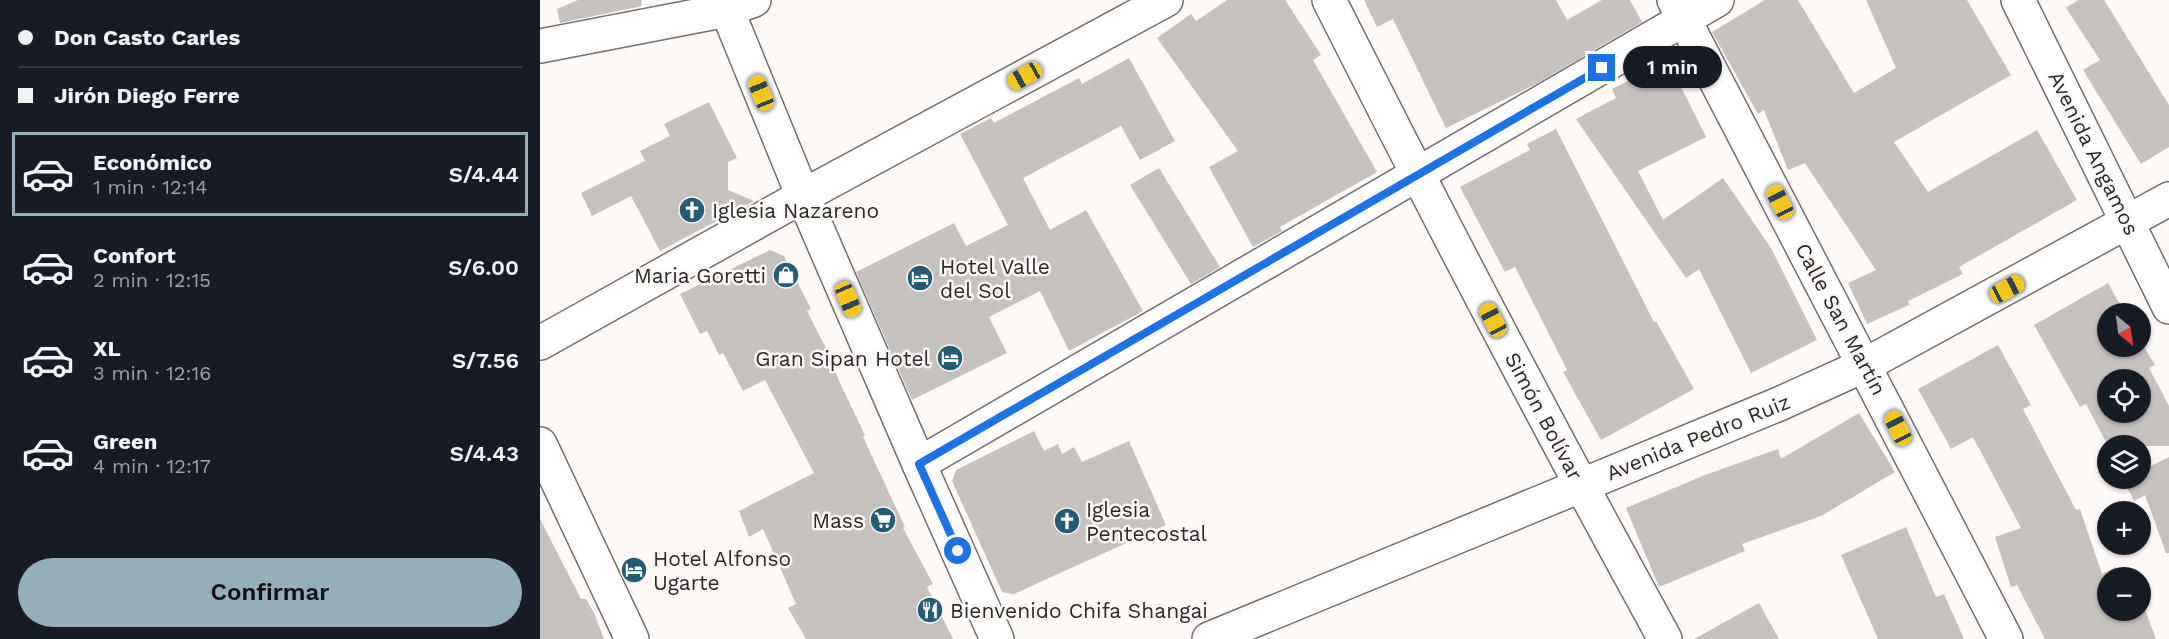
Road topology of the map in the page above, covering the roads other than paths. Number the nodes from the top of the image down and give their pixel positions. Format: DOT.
graph roads {
  1 [pos="1166,0"];
  2 [pos="1329,0"];
  3 [pos="1717,0"];
  4 [pos="2018,0"];
  5 [pos="735,3"];
  6 [pos="1679,10"];
  7 [pos="540,46"];
  8 [pos="1417,176"];
  9 [pos="803,196"];
  10 [pos="2169,199"];
  11 [pos="2128,223"];
  12 [pos="2169,307"];
  13 [pos="540,344"];
  14 [pos="1865,365"];
  15 [pos="540,444"];
  16 [pos="919,464"];
  17 [pos="1581,485"];
  18 [pos="632,639"];
  19 [pos="997,639"];
  20 [pos="1209,639"];
  21 [pos="1665,639"];
  22 [pos="2006,639"];
  1 -- 9 [label="street"];
  2 -- 8 [label="street, Simón Bolívar"];
  3 -- 6 [label="street"];
  4 -- 11 [label="street, Avenida Angamos"];
  5 -- 7 [label="street"];
  5 -- 9 [label="street"];
  6 -- 8 [label="street"];
  6 -- 14 [label="street, Calle San Martín"];
  8 -- 16 [label="street"];
  8 -- 17 [label="street, Simón Bolívar"];
  9 -- 13 [label="street"];
  9 -- 16 [label="street"];
  10 -- 11 [label="street, Avenida Pedro Ruiz"];
  11 -- 12 [label="street, Avenida Angamos"];
  11 -- 14 [label="street, Avenida Pedro Ruiz"];
  14 -- 17 [label="street, Avenida Pedro Ruiz"];
  14 -- 22 [label="street, Calle San Martín"];
  15 -- 18 [label="street"];
  16 -- 19 [label="street"];
  17 -- 20 [label="street, Avenida Pedro Ruiz"];
  17 -- 21 [label="street, Simón Bolívar"];
}
